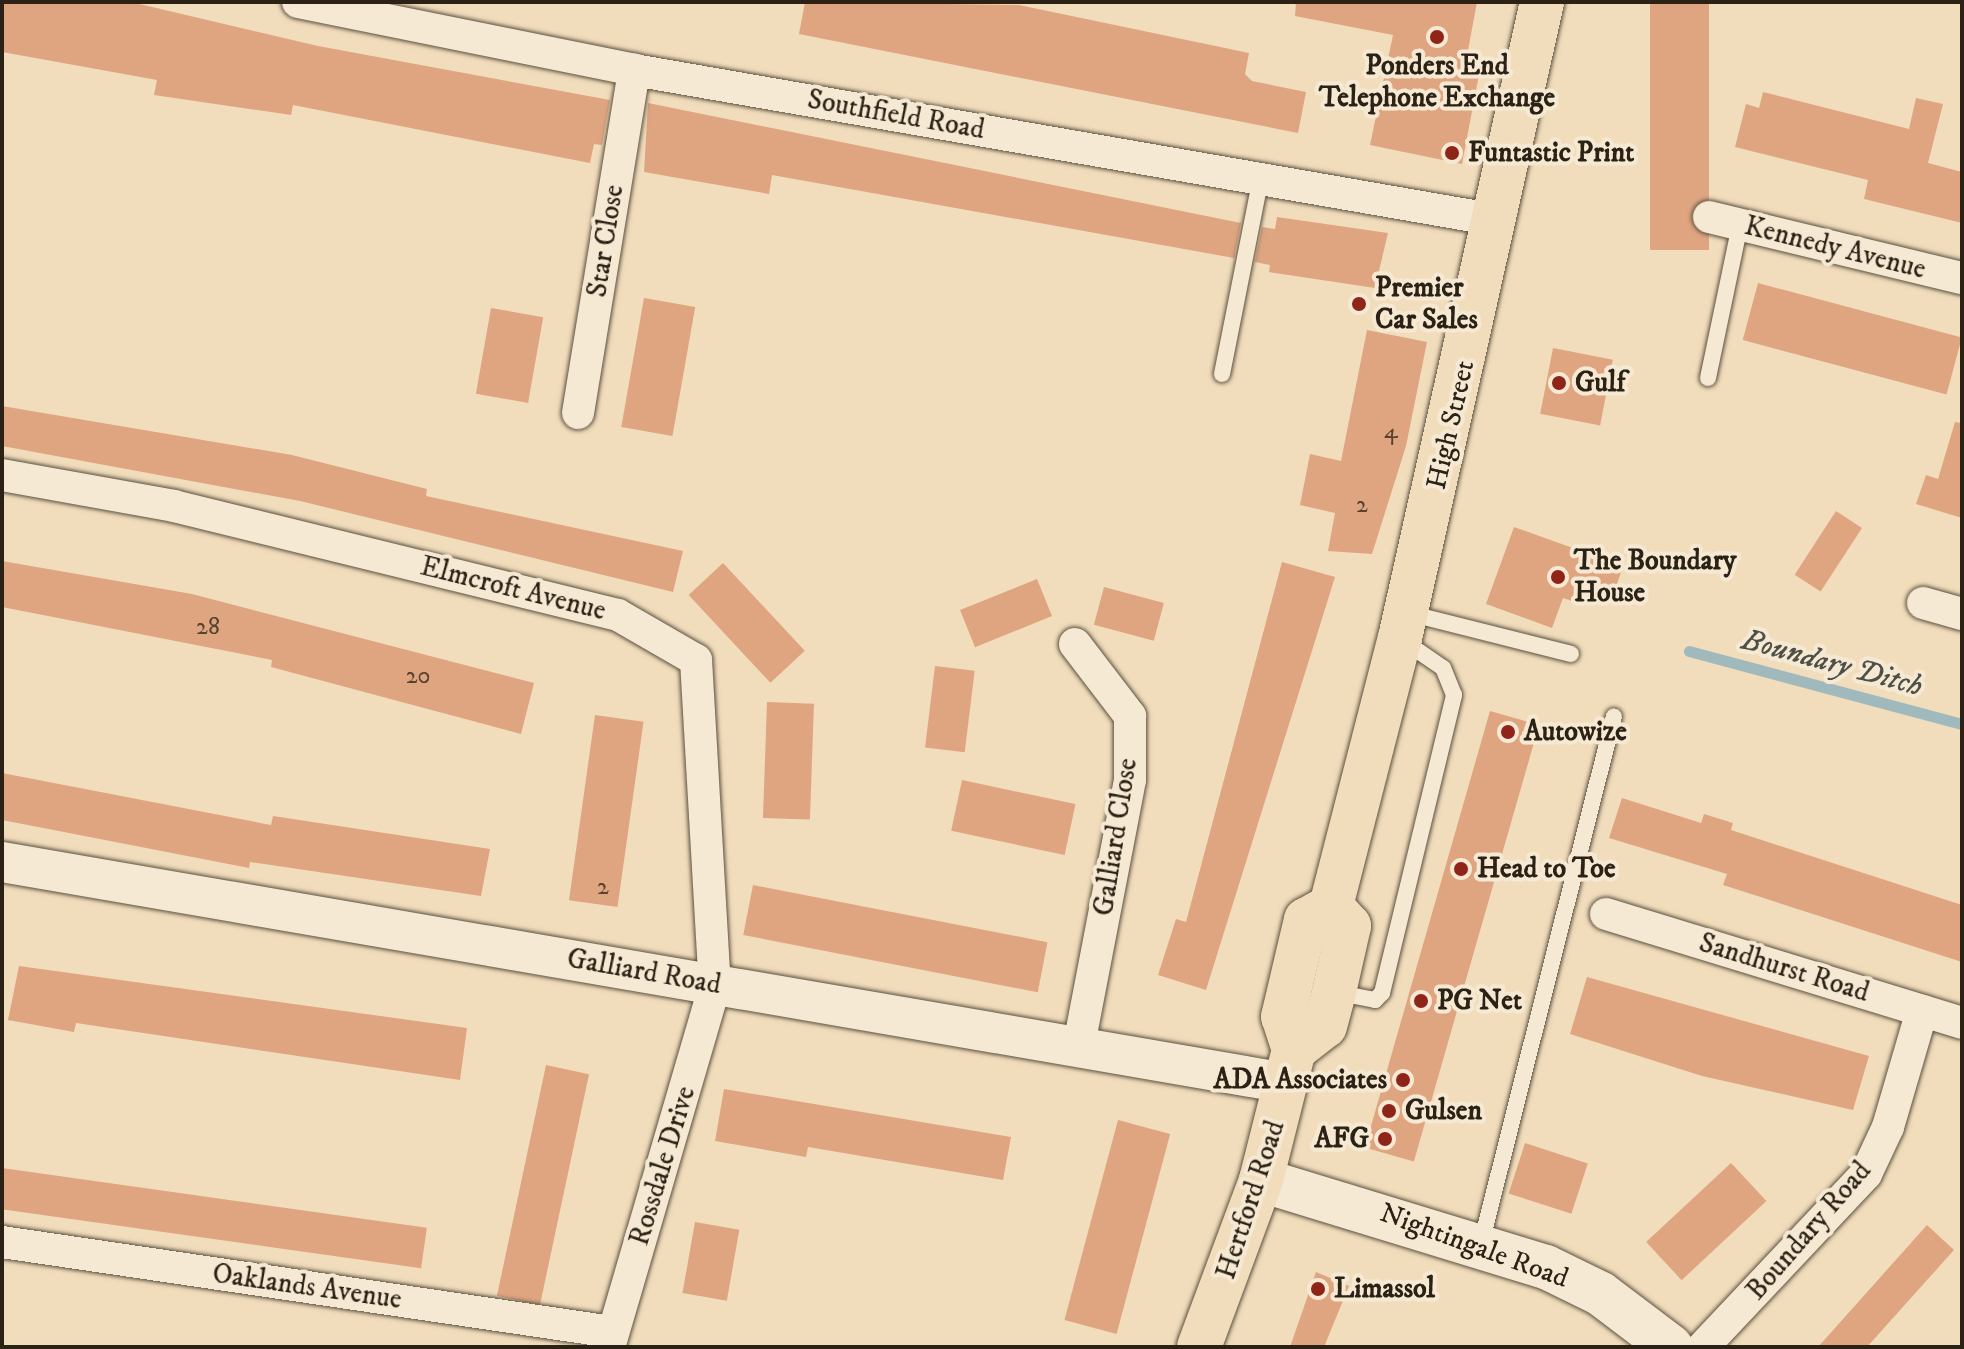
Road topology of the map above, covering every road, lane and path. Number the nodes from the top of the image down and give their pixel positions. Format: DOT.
graph roads {
  1 [pos="298,2"];
  2 [pos="1542,2"];
  3 [pos="634,70"];
  4 [pos="1261,177"];
  5 [pos="1496,220"];
  6 [pos="1724,221"];
  7 [pos="1962,278"];
  8 [pos="1222,374"];
  9 [pos="1708,378"];
  10 [pos="578,413"];
  11 [pos="2,475"];
  12 [pos="1923,603"];
  13 [pos="1962,614"];
  14 [pos="1403,625"];
  15 [pos="1075,644"];
  16 [pos="1571,654"];
  17 [pos="1614,716"];
  18 [pos="2,862"];
  19 [pos="1331,906"];
  20 [pos="1606,914"];
  21 [pos="715,985"];
  22 [pos="1334,992"];
  23 [pos="1922,1011"];
  24 [pos="1962,1023"];
  25 [pos="1079,1046"];
  26 [pos="1290,1067"];
  27 [pos="1261,1180"];
  28 [pos="2,1242"];
  29 [pos="1481,1244"];
  30 [pos="610,1340"];
  31 [pos="1199,1347"];
  32 [pos="1671,1347"];
  33 [pos="1703,1347"];
  1 -- 3 [label="street, Southfield Road"];
  2 -- 5 [label="main road, High Street"];
  3 -- 4 [label="street, Southfield Road"];
  3 -- 10 [label="street, Star Close"];
  4 -- 5 [label="street, Southfield Road"];
  4 -- 8 [label="lane"];
  5 -- 14 [label="main road, High Street"];
  6 -- 7 [label="street, Kennedy Avenue"];
  6 -- 9 [label="lane"];
  11 -- 21 [label="street, Elmcroft Avenue"];
  12 -- 13 [label="street"];
  14 -- 16 [label="lane"];
  14 -- 19 [label="main road"];
  14 -- 22 [label="lane"];
  15 -- 25 [label="street, Galliard Close"];
  17 -- 29 [label="lane"];
  18 -- 21 [label="street, Galliard Road"];
  19 -- 22 [label="main road"];
  19 -- 26 [label="main road, Hertford Road"];
  20 -- 23 [label="street, Sandhurst Road"];
  21 -- 25 [label="street, Galliard Road"];
  21 -- 30 [label="street, Rossdale Drive"];
  22 -- 26 [label="main road"];
  23 -- 24 [label="street, Sandhurst Road"];
  23 -- 33 [label="street, Boundary Road"];
  25 -- 26 [label="street, Galliard Road"];
  26 -- 27 [label="main road, Hertford Road"];
  27 -- 29 [label="main road, Nightingale Road"];
  27 -- 31 [label="main road, Hertford Road"];
  28 -- 30 [label="street, Oaklands Avenue"];
  29 -- 32 [label="main road, Nightingale Road"];
}
